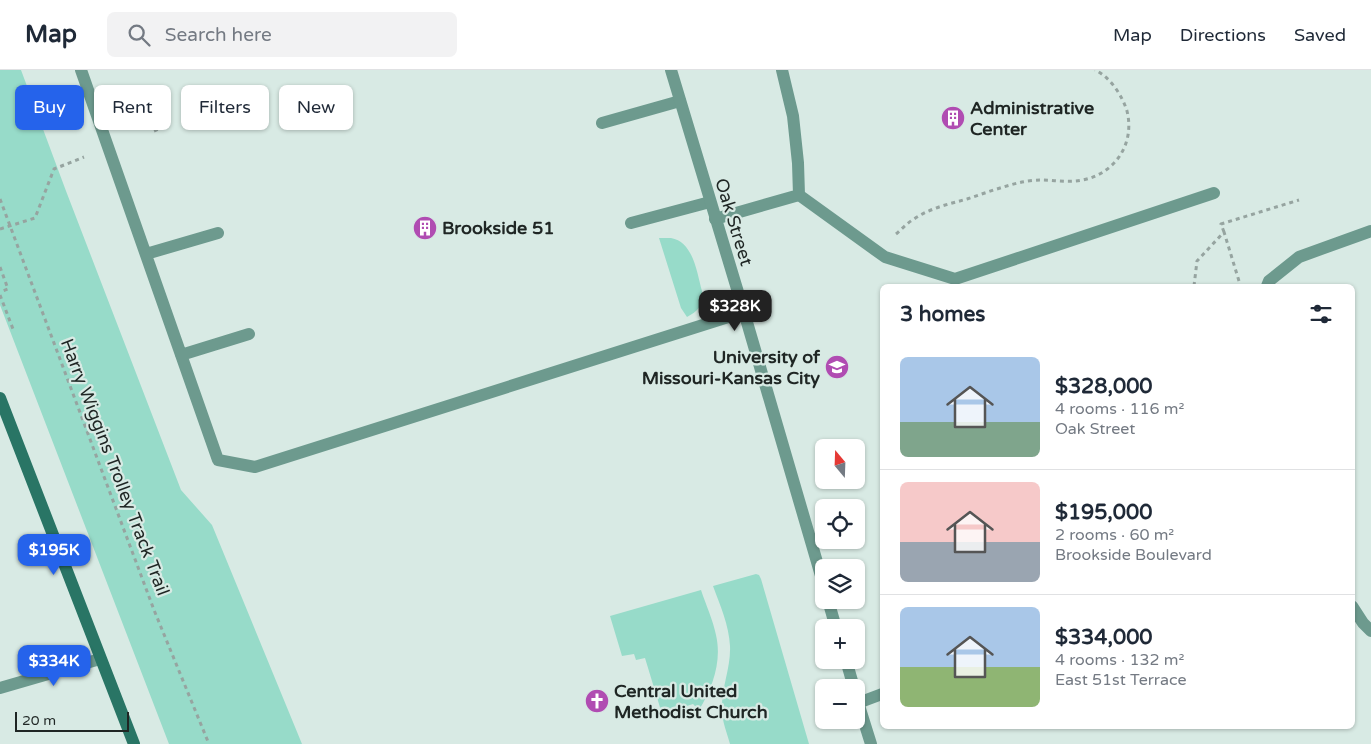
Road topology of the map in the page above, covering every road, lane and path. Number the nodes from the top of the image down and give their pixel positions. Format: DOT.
graph roads {
  1 [pos="81,70"];
  2 [pos="670,70"];
  3 [pos="782,70"];
  4 [pos="1095,70"];
  5 [pos="680,101"];
  6 [pos="602,123"];
  7 [pos="85,157"];
  8 [pos="1214,193"];
  9 [pos="799,195"];
  10 [pos="0,199"];
  11 [pos="1298,200"];
  12 [pos="710,202"];
  13 [pos="714,219"];
  14 [pos="631,224"];
  15 [pos="10,226"];
  16 [pos="0,229"];
  17 [pos="1371,231"];
  18 [pos="1224,232"];
  19 [pos="218,233"];
  20 [pos="894,235"];
  21 [pos="146,254"];
  22 [pos="0,268"];
  23 [pos="1239,281"];
  24 [pos="1194,284"];
  25 [pos="1268,284"];
  26 [pos="0,294"];
  27 [pos="744,312"];
  28 [pos="13,328"];
  29 [pos="249,334"];
  30 [pos="181,355"];
  31 [pos="0,398"];
  32 [pos="816,559"];
  33 [pos="1355,611"];
  34 [pos="1371,631"];
  35 [pos="100,659"];
  36 [pos="0,688"];
  37 [pos="880,694"];
  38 [pos="865,697"];
  39 [pos="865,725"];
  40 [pos="134,744"];
  41 [pos="209,744"];
  42 [pos="871,744"];
  1 -- 21 [label="street"];
  2 -- 5 [label="street, Oak Street"];
  3 -- 9 [label="street"];
  4 -- 20 [label="path"];
  5 -- 6 [label="street"];
  5 -- 12 [label="street, Oak Street"];
  7 -- 15 [label="path"];
  8 -- 9 [label="street"];
  9 -- 13 [label="street"];
  10 -- 15 [label="path, Harry Wiggins Trolley Track Trail"];
  11 -- 18 [label="path"];
  12 -- 13 [label="street, Oak Street"];
  12 -- 14 [label="street"];
  13 -- 27 [label="street, Oak Street"];
  15 -- 16 [label="path"];
  15 -- 41 [label="path, Harry Wiggins Trolley Track Trail"];
  17 -- 25 [label="street"];
  18 -- 23 [label="path"];
  18 -- 24 [label="path"];
  19 -- 21 [label="street"];
  21 -- 30 [label="street"];
  22 -- 26 [label="path"];
  26 -- 28 [label="path"];
  27 -- 30 [label="street"];
  27 -- 32 [label="street, Oak Street"];
  29 -- 30 [label="street"];
  31 -- 35 [label="main road"];
  33 -- 34 [label="street"];
  35 -- 36 [label="street"];
  35 -- 40 [label="main road"];
  37 -- 38 [label="street"];
  39 -- 42 [label="street"];
}
